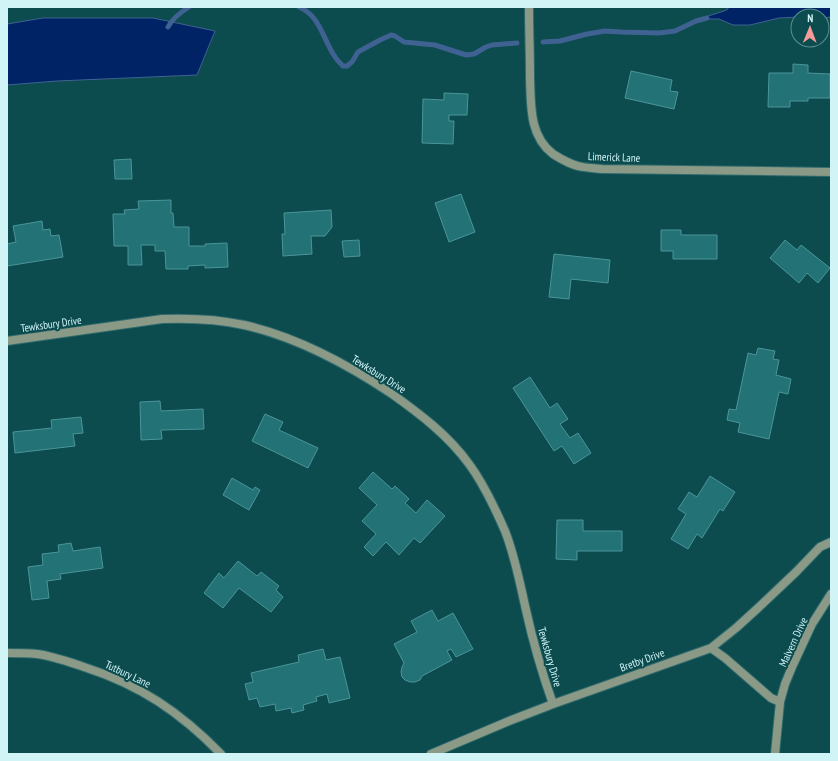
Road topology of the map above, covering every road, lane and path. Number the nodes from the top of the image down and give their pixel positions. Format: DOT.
graph roads {
  1 [pos="529,7"];
  2 [pos="831,172"];
  3 [pos="7,342"];
  4 [pos="831,542"];
  5 [pos="831,594"];
  6 [pos="711,648"];
  7 [pos="7,652"];
  8 [pos="780,702"];
  9 [pos="553,704"];
  10 [pos="221,754"];
  11 [pos="431,754"];
  12 [pos="775,754"];
  1 -- 2 [label="street, Limerick Lane"];
  3 -- 9 [label="street, Tewksbury Drive"];
  4 -- 6 [label="street, Bretby Drive"];
  5 -- 8 [label="street, Malvern Drive"];
  6 -- 8 [label="street"];
  6 -- 9 [label="street, Bretby Drive"];
  7 -- 10 [label="street, Tutbury Lane"];
  8 -- 12 [label="street, Malvern Drive"];
  9 -- 11 [label="street, Bretby Drive"];
}
